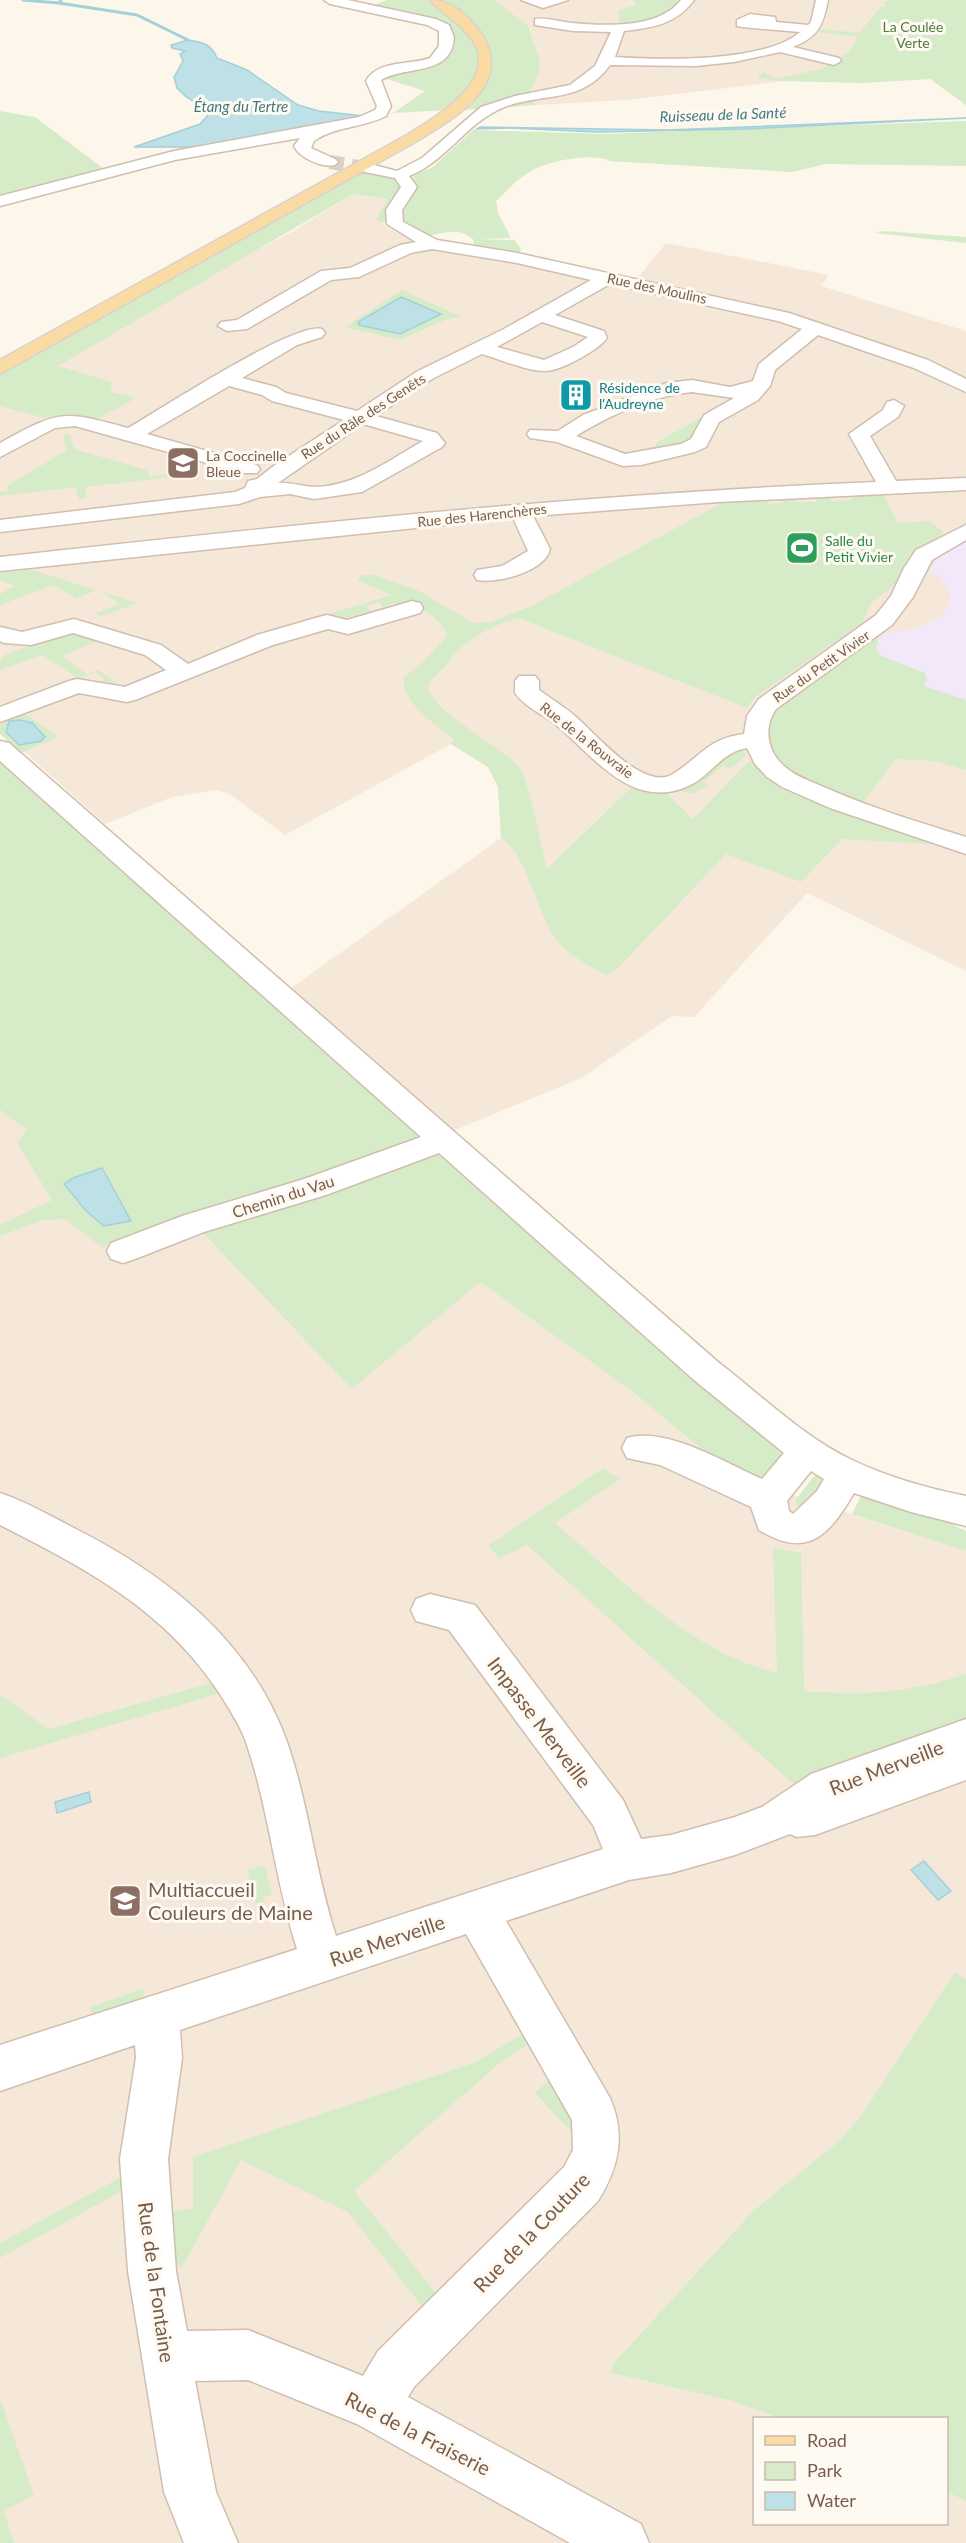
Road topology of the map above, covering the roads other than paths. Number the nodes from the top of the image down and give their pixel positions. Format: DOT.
graph roads {
  1 [pos="330,0"];
  2 [pos="436,0"];
  3 [pos="527,0"];
  4 [pos="562,0"];
  5 [pos="688,0"];
  6 [pos="822,0"];
  7 [pos="574,14"];
  8 [pos="540,22"];
  9 [pos="769,23"];
  10 [pos="579,28"];
  11 [pos="618,28"];
  12 [pos="813,29"];
  13 [pos="699,47"];
  14 [pos="780,48"];
  15 [pos="812,56"];
  16 [pos="723,60"];
  17 [pos="606,61"];
  18 [pos="834,61"];
  19 [pos="783,65"];
  20 [pos="742,70"];
  21 [pos="594,77"];
  22 [pos="611,78"];
  23 [pos="316,132"];
  24 [pos="330,162"];
  25 [pos="370,169"];
  26 [pos="399,175"];
  27 [pos="0,201"];
  28 [pos="432,244"];
  29 [pos="607,278"];
  30 [pos="540,316"];
  31 [pos="227,326"];
  32 [pos="818,328"];
  33 [pos="67,330"];
  34 [pos="316,333"];
  35 [pos="481,348"];
  36 [pos="0,357"];
  37 [pos="0,368"];
  38 [pos="226,379"];
  39 [pos="761,386"];
  40 [pos="966,386"];
  41 [pos="894,406"];
  42 [pos="360,418"];
  43 [pos="537,434"];
  44 [pos="131,435"];
  45 [pos="561,436"];
  46 [pos="0,451"];
  47 [pos="250,469"];
  48 [pos="286,479"];
  49 [pos="966,484"];
  50 [pos="890,488"];
  51 [pos="256,491"];
  52 [pos="520,511"];
  53 [pos="0,526"];
  54 [pos="966,531"];
  55 [pos="0,564"];
  56 [pos="485,575"];
  57 [pos="412,608"];
  58 [pos="0,634"];
  59 [pos="180,672"];
  60 [pos="527,681"];
  61 [pos="0,715"];
  62 [pos="755,740"];
  63 [pos="0,748"];
  64 [pos="966,846"];
  65 [pos="443,1140"];
  66 [pos="123,1251"];
  67 [pos="640,1448"];
  68 [pos="808,1450"];
  69 [pos="847,1473"];
  70 [pos="768,1498"];
  71 [pos="0,1508"];
  72 [pos="966,1511"];
  73 [pos="430,1610"];
  74 [pos="966,1737"];
  75 [pos="966,1762"];
  76 [pos="777,1820"];
  77 [pos="629,1860"];
  78 [pos="476,1910"];
  79 [pos="323,1962"];
  80 [pos="156,2015"];
  81 [pos="0,2068"];
  82 [pos="167,2356"];
  83 [pos="374,2406"];
  84 [pos="211,2543"];
  85 [pos="622,2543"];
  1 -- 23 [label="street"];
  2 -- 33 [label="main road"];
  3 -- 4 [label="street"];
  5 -- 11 [label="street"];
  6 -- 12 [label="street"];
  7 -- 10 [label="street"];
  8 -- 10 [label="street"];
  9 -- 12 [label="street"];
  10 -- 11 [label="street"];
  11 -- 17 [label="street"];
  12 -- 14 [label="street"];
  13 -- 16 [label="street"];
  14 -- 15 [label="street"];
  14 -- 16 [label="street"];
  15 -- 18 [label="street"];
  15 -- 19 [label="street"];
  16 -- 17 [label="street"];
  16 -- 20 [label="street"];
  17 -- 21 [label="street"];
  21 -- 22 [label="street"];
  21 -- 26 [label="street"];
  23 -- 24 [label="street"];
  23 -- 27 [label="street"];
  25 -- 26 [label="street"];
  26 -- 28 [label="street, Rue des Moulins"];
  28 -- 29 [label="street, Rue des Moulins"];
  28 -- 31 [label="street"];
  29 -- 30 [label="street, Rue du Râle des Genêts"];
  29 -- 32 [label="street, Rue des Moulins"];
  30 -- 35 [label="street, Rue du Râle des Genêts"];
  30 -- 35 [label="street"];
  32 -- 39 [label="street"];
  32 -- 40 [label="street, Rue des Moulins"];
  33 -- 36 [label="main road"];
  33 -- 37 [label="main road"];
  34 -- 38 [label="street"];
  35 -- 42 [label="street, Rue du Râle des Genêts"];
  38 -- 42 [label="street"];
  38 -- 44 [label="street"];
  39 -- 45 [label="street"];
  39 -- 45 [label="street"];
  41 -- 50 [label="street"];
  42 -- 48 [label="street, Rue du Râle des Genêts"];
  42 -- 48 [label="street"];
  43 -- 45 [label="street"];
  44 -- 46 [label="street"];
  44 -- 47 [label="street"];
  47 -- 48 [label="street"];
  47 -- 51 [label="street"];
  48 -- 51 [label="street"];
  49 -- 50 [label="street, Rue des Harenchères"];
  50 -- 52 [label="street, Rue des Harenchères"];
  51 -- 53 [label="street"];
  52 -- 55 [label="street, Rue des Harenchères"];
  52 -- 56 [label="street"];
  54 -- 62 [label="street, Rue du Petit Vivier"];
  57 -- 59 [label="street"];
  58 -- 59 [label="street"];
  59 -- 61 [label="street"];
  60 -- 62 [label="street, Rue de la Rouvraie"];
  62 -- 64 [label="street"];
  63 -- 65 [label="street"];
  65 -- 66 [label="street, Chemin du Vau"];
  65 -- 68 [label="street"];
  67 -- 70 [label="street"];
  68 -- 69 [label="street"];
  68 -- 70 [label="street"];
  69 -- 70 [label="street"];
  69 -- 72 [label="street"];
  71 -- 79 [label="street"];
  73 -- 77 [label="street, Impasse Merveille"];
  74 -- 76 [label="street, Rue Merveille"];
  75 -- 76 [label="street, Rue Merveille"];
  76 -- 77 [label="street, Rue Merveille"];
  77 -- 78 [label="street, Rue Merveille"];
  78 -- 79 [label="street, Rue Merveille"];
  78 -- 83 [label="street, Rue de la Couture"];
  79 -- 80 [label="street, Rue Merveille"];
  80 -- 81 [label="street, Rue Merveille"];
  80 -- 82 [label="street, Rue de la Fontaine"];
  82 -- 83 [label="street, Rue de la Fraiserie"];
  82 -- 84 [label="street, Rue de la Fontaine"];
  83 -- 85 [label="street, Rue de la Fraiserie"];
}
